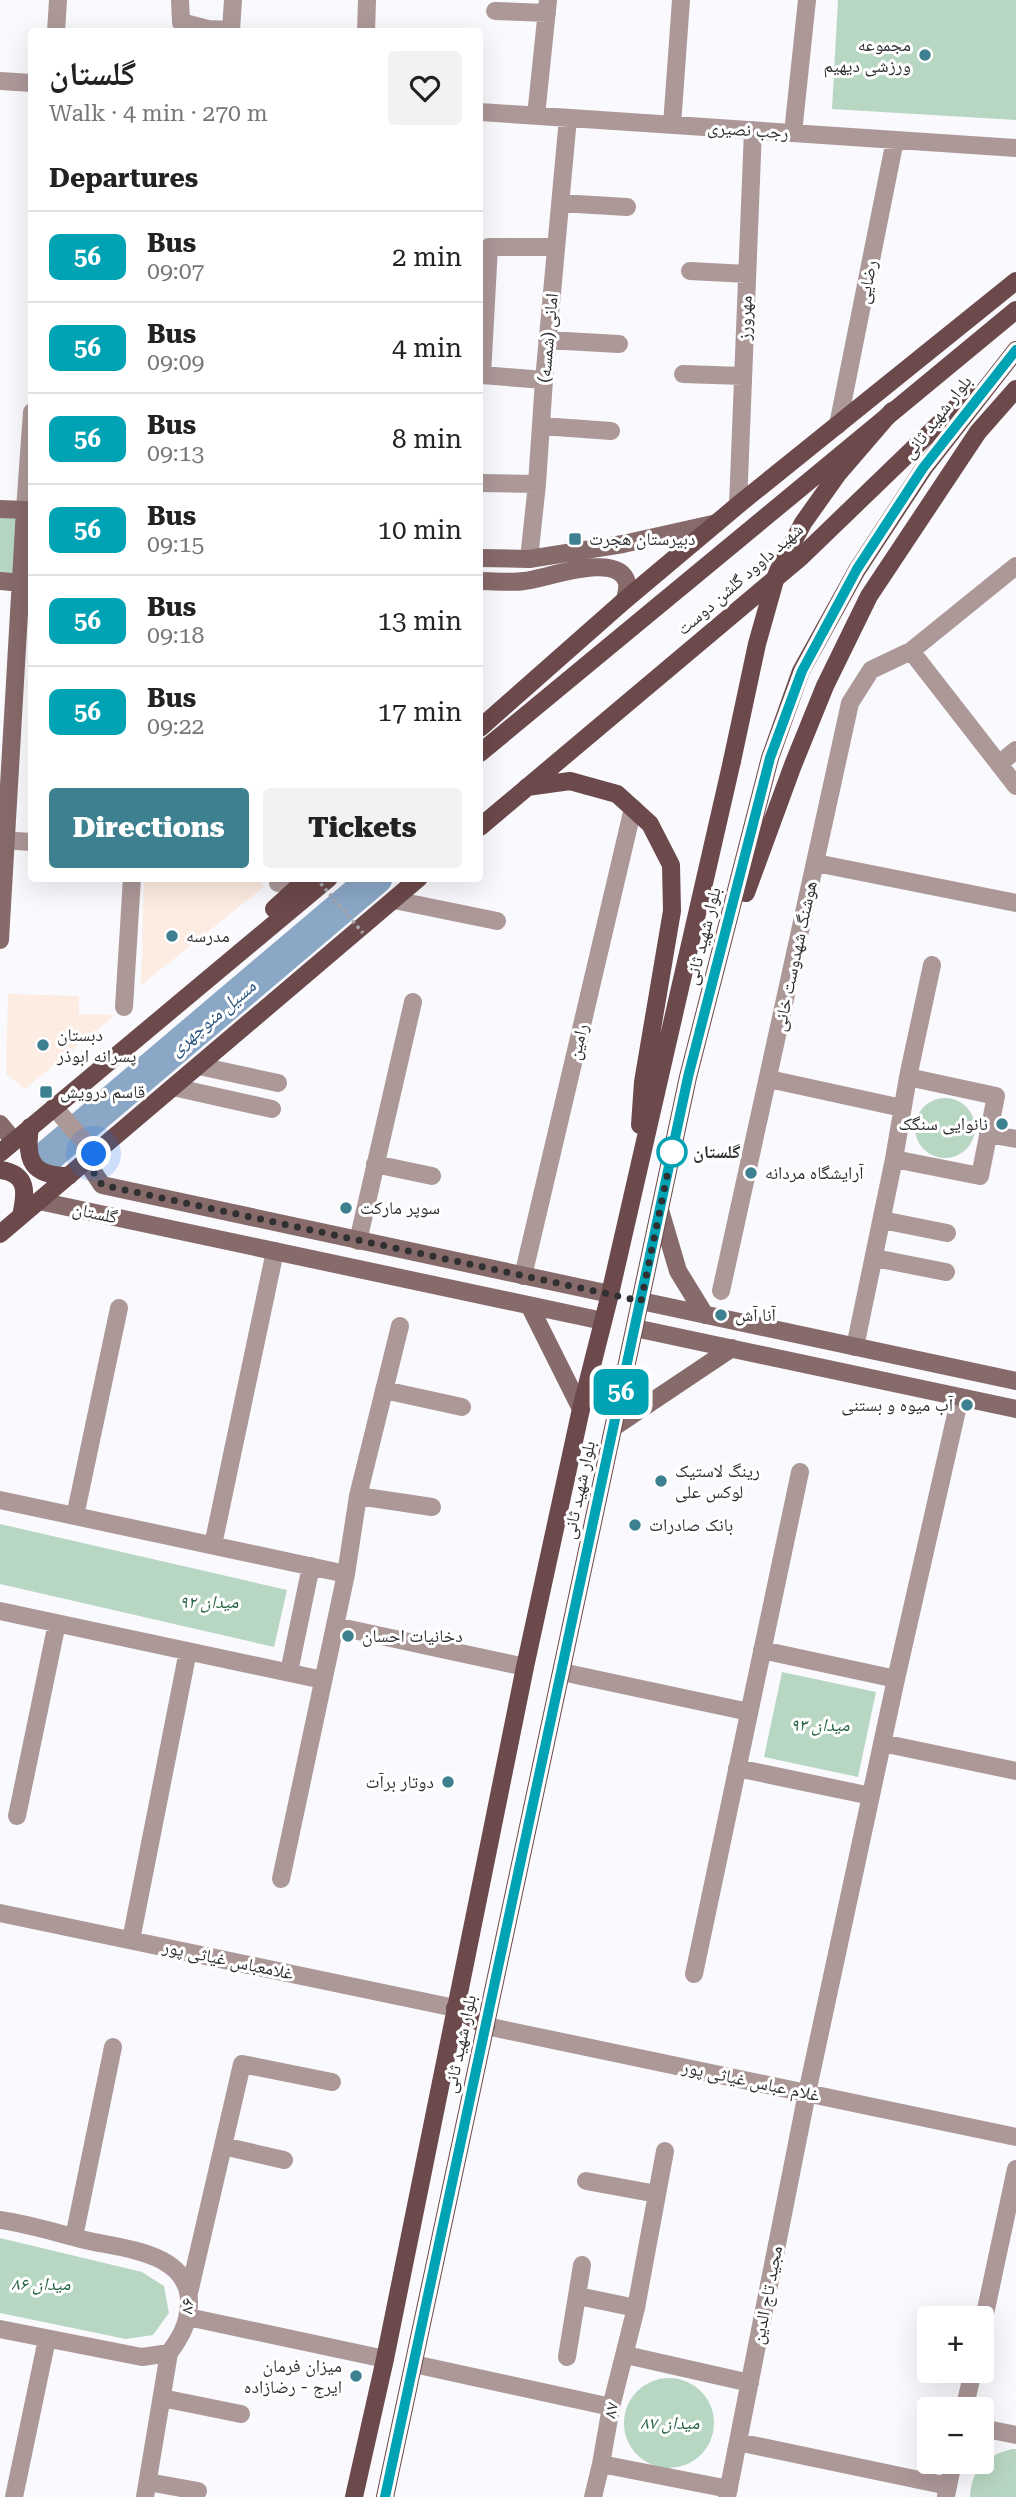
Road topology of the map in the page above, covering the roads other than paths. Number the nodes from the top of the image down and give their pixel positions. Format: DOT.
graph roads {
  1 [pos="58,0"];
  2 [pos="180,0"];
  3 [pos="233,0"];
  4 [pos="367,0"];
  5 [pos="681,0"];
  6 [pos="807,0"];
  7 [pos="547,6"];
  8 [pos="495,11"];
  9 [pos="56,28"];
  10 [pos="204,28"];
  11 [pos="231,28"];
  12 [pos="366,28"];
  13 [pos="0,81"];
  14 [pos="28,83"];
  15 [pos="483,112"];
  16 [pos="536,116"];
  17 [pos="568,118"];
  18 [pos="672,125"];
  19 [pos="752,130"];
  20 [pos="793,133"];
  21 [pos="895,140"];
  22 [pos="1016,148"];
  23 [pos="560,203"];
  24 [pos="627,207"];
  25 [pos="556,247"];
  26 [pos="691,271"];
  27 [pos="747,274"];
  28 [pos="1016,281"];
  29 [pos="1016,310"];
  30 [pos="547,340"];
  31 [pos="619,344"];
  32 [pos="1016,349"];
  33 [pos="483,357"];
  34 [pos="683,374"];
  35 [pos="483,375"];
  36 [pos="743,376"];
  37 [pos="544,380"];
  38 [pos="1016,389"];
  39 [pos="892,411"];
  40 [pos="838,425"];
  41 [pos="542,426"];
  42 [pos="611,431"];
  43 [pos="483,483"];
  44 [pos="537,484"];
  45 [pos="738,505"];
  46 [pos="0,509"];
  47 [pos="28,512"];
  48 [pos="717,523"];
  49 [pos="483,558"];
  50 [pos="529,559"];
  51 [pos="1016,566"];
  52 [pos="0,581"];
  53 [pos="27,581"];
  54 [pos="483,581"];
  55 [pos="525,581"];
  56 [pos="625,600"];
  57 [pos="911,651"];
  58 [pos="483,725"];
  59 [pos="483,750"];
  60 [pos="1016,750"];
  61 [pos="999,764"];
  62 [pos="1016,786"];
  63 [pos="527,787"];
  64 [pos="633,808"];
  65 [pos="483,824"];
  66 [pos="3,841"];
  67 [pos="28,842"];
  68 [pos="816,863"];
  69 [pos="132,882"];
  70 [pos="305,882"];
  71 [pos="324,882"];
  72 [pos="414,882"];
  73 [pos="394,900"];
  74 [pos="1016,903"];
  75 [pos="497,921"];
  76 [pos="0,940"];
  77 [pos="932,965"];
  78 [pos="715,975"];
  79 [pos="413,1002"];
  80 [pos="124,1007"];
  81 [pos="123,1050"];
  82 [pos="199,1066"];
  83 [pos="908,1077"];
  84 [pos="769,1079"];
  85 [pos="278,1083"];
  86 [pos="173,1087"];
  87 [pos="54,1107"];
  88 [pos="902,1108"];
  89 [pos="272,1109"];
  90 [pos="0,1124"];
  91 [pos="30,1127"];
  92 [pos="988,1134"];
  93 [pos="1016,1139"];
  94 [pos="14,1141"];
  95 [pos="0,1153"];
  96 [pos="90,1158"];
  97 [pos="894,1159"];
  98 [pos="375,1164"];
  99 [pos="0,1170"];
  100 [pos="69,1176"];
  101 [pos="432,1176"];
  102 [pos="636,1184"];
  103 [pos="102,1185"];
  104 [pos="39,1201"];
  105 [pos="660,1210"];
  106 [pos="84,1211"];
  107 [pos="21,1216"];
  108 [pos="882,1220"];
  109 [pos="947,1233"];
  110 [pos="0,1234"];
  111 [pos="358,1241"];
  112 [pos="275,1251"];
  113 [pos="875,1258"];
  114 [pos="946,1272"];
  115 [pos="523,1276"];
  116 [pos="720,1291"];
  117 [pos="610,1294"];
  118 [pos="641,1301"];
  119 [pos="529,1305"];
  120 [pos="119,1308"];
  121 [pos="705,1315"];
  122 [pos="604,1321"];
  123 [pos="400,1326"];
  124 [pos="635,1328"];
  125 [pos="855,1347"];
  126 [pos="732,1348"];
  127 [pos="1016,1381"];
  128 [pos="384,1390"];
  129 [pos="960,1397"];
  130 [pos="461,1407"];
  131 [pos="582,1409"];
  132 [pos="1016,1409"];
  133 [pos="614,1427"];
  134 [pos="800,1472"];
  135 [pos="358,1496"];
  136 [pos="0,1500"];
  137 [pos="432,1507"];
  138 [pos="75,1516"];
  139 [pos="213,1545"];
  140 [pos="311,1566"];
  141 [pos="346,1574"];
  142 [pos="0,1611"];
  143 [pos="57,1623"];
  144 [pos="335,1626"];
  145 [pos="762,1650"];
  146 [pos="188,1651"];
  147 [pos="526,1667"];
  148 [pos="289,1672"];
  149 [pos="562,1672"];
  150 [pos="896,1679"];
  151 [pos="323,1680"];
  152 [pos="749,1712"];
  153 [pos="882,1743"];
  154 [pos="737,1768"];
  155 [pos="1016,1771"];
  156 [pos="871,1796"];
  157 [pos="17,1816"];
  158 [pos="281,1879"];
  159 [pos="0,1913"];
  160 [pos="131,1940"];
  161 [pos="694,1974"];
  162 [pos="455,2008"];
  163 [pos="486,2026"];
  164 [pos="113,2047"];
  165 [pos="332,2082"];
  166 [pos="807,2093"];
  167 [pos="1016,2137"];
  168 [pos="223,2146"];
  169 [pos="665,2151"];
  170 [pos="284,2160"];
  171 [pos="1016,2169"];
  172 [pos="586,2180"];
  173 [pos="657,2194"];
  174 [pos="0,2220"];
  175 [pos="74,2237"];
  176 [pos="582,2265"];
  177 [pos="189,2293"];
  178 [pos="578,2295"];
  179 [pos="987,2306"];
  180 [pos="636,2308"];
  181 [pos="188,2317"];
  182 [pos="0,2329"];
  183 [pos="47,2339"];
  184 [pos="169,2353"];
  185 [pos="626,2355"];
  186 [pos="567,2357"];
  187 [pos="385,2359"];
  188 [pos="414,2364"];
  189 [pos="750,2383"];
  190 [pos="162,2398"];
  191 [pos="611,2407"];
  192 [pos="242,2414"];
  193 [pos="994,2430"];
  194 [pos="1016,2435"];
  195 [pos="738,2442"];
  196 [pos="601,2463"];
  197 [pos="951,2474"];
  198 [pos="146,2489"];
  199 [pos="198,2491"];
  200 [pos="947,2492"];
  201 [pos="728,2493"];
  202 [pos="14,2497"];
  203 [pos="354,2497"];
  204 [pos="385,2497"];
  205 [pos="593,2497"];
  1 -- 9 [label="street"];
  2 -- 10 [label="street"];
  3 -- 11 [label="street"];
  4 -- 12 [label="street"];
  5 -- 18 [label="street"];
  6 -- 20 [label="street"];
  7 -- 8 [label="street"];
  7 -- 16 [label="street"];
  13 -- 14 [label="street"];
  15 -- 16 [label="street, رجب نصیری"];
  16 -- 17 [label="street, رجب نصیری"];
  17 -- 18 [label="street, رجب نصیری"];
  17 -- 23 [label="street, امانی (شمسه)"];
  18 -- 19 [label="street, رجب نصیری"];
  19 -- 20 [label="street, رجب نصیری"];
  19 -- 27 [label="street, مهرورز"];
  20 -- 21 [label="street, رجب نصیری"];
  21 -- 22 [label="street, رجب نصیری"];
  21 -- 40 [label="street, رضایی"];
  23 -- 24 [label="street"];
  23 -- 25 [label="street, امانی (شمسه)"];
  25 -- 30 [label="street, امانی (شمسه)"];
  25 -- 33 [label="street"];
  26 -- 27 [label="street"];
  27 -- 36 [label="street, مهرورز"];
  28 -- 40 [label="main road"];
  29 -- 39 [label="main road, شهید داوود گلشن دوست"];
  30 -- 31 [label="street"];
  30 -- 37 [label="street, امانی (شمسه)"];
  32 -- 63 [label="main road, شهید داوود گلشن دوست"];
  32 -- 78 [label="main road, بلوار شهید ثانی"];
  34 -- 36 [label="street"];
  35 -- 37 [label="street"];
  36 -- 45 [label="street, مهرورز"];
  37 -- 41 [label="street, امانی (شمسه)"];
  38 -- 78 [label="main road"];
  39 -- 59 [label="main road, شهید داوود گلشن دوست, bridge"];
  39 -- 102 [label="main road, بلوار شهید ثانی, bridge"];
  40 -- 45 [label="main road"];
  41 -- 42 [label="street"];
  41 -- 44 [label="street, امانی (شمسه)"];
  43 -- 44 [label="street"];
  44 -- 50 [label="street, امانی (شمسه)"];
  45 -- 48 [label="main road"];
  46 -- 47 [label="main road"];
  47 -- 53 [label="main road"];
  48 -- 50 [label="main road"];
  48 -- 56 [label="main road"];
  49 -- 50 [label="main road"];
  50 -- 55 [label="main road"];
  51 -- 57 [label="street, هوشنگ شهدوست خانی"];
  52 -- 53 [label="main road"];
  53 -- 66 [label="main road"];
  54 -- 55 [label="main road"];
  55 -- 56 [label="main road"];
  56 -- 58 [label="main road"];
  57 -- 61 [label="street"];
  57 -- 68 [label="street, هوشنگ شهدوست خانی"];
  60 -- 61 [label="street"];
  61 -- 62 [label="street"];
  63 -- 64 [label="main road"];
  63 -- 65 [label="main road, شهید داوود گلشن دوست"];
  64 -- 102 [label="main road"];
  64 -- 115 [label="street, رامین"];
  66 -- 67 [label="street"];
  66 -- 76 [label="main road"];
  68 -- 74 [label="street"];
  68 -- 84 [label="street, هوشنگ شهدوست خانی"];
  69 -- 80 [label="street"];
  70 -- 81 [label="main road"];
  71 -- 81 [label="main road"];
  72 -- 73 [label="main road"];
  73 -- 75 [label="street"];
  73 -- 82 [label="main road"];
  77 -- 83 [label="street"];
  78 -- 105 [label="main road, بلوار شهید ثانی"];
  79 -- 98 [label="street"];
  81 -- 87 [label="main road"];
  82 -- 85 [label="street"];
  82 -- 86 [label="main road"];
  83 -- 88 [label="street"];
  83 -- 92 [label="street"];
  84 -- 88 [label="street"];
  84 -- 116 [label="street, هوشنگ شهدوست خانی"];
  86 -- 89 [label="street"];
  86 -- 96 [label="main road"];
  87 -- 91 [label="main road"];
  87 -- 96 [label="street"];
  88 -- 97 [label="street"];
  90 -- 94 [label="main road"];
  91 -- 94 [label="main road"];
  91 -- 100 [label="main road"];
  92 -- 93 [label="street"];
  92 -- 97 [label="street"];
  94 -- 95 [label="main road"];
  96 -- 100 [label="main road"];
  96 -- 103 [label="main road, گلستان"];
  97 -- 108 [label="street"];
  98 -- 101 [label="street"];
  98 -- 111 [label="street"];
  99 -- 107 [label="main road"];
  100 -- 104 [label="main road"];
  102 -- 117 [label="main road, بلوار شهید ثانی"];
  103 -- 106 [label="main road"];
  103 -- 111 [label="main road, گلستان"];
  104 -- 106 [label="main road, گلستان"];
  104 -- 107 [label="main road"];
  105 -- 118 [label="main road, بلوار شهید ثانی"];
  105 -- 121 [label="main road"];
  106 -- 112 [label="main road, گلستان"];
  107 -- 110 [label="main road"];
  108 -- 109 [label="street"];
  108 -- 113 [label="street"];
  111 -- 115 [label="main road, گلستان"];
  112 -- 119 [label="main road, گلستان"];
  112 -- 139 [label="street"];
  113 -- 114 [label="street"];
  113 -- 125 [label="street"];
  115 -- 117 [label="main road, گلستان"];
  117 -- 118 [label="main road"];
  117 -- 122 [label="main road, بلوار شهید ثانی"];
  118 -- 121 [label="main road"];
  118 -- 124 [label="main road, بلوار شهید ثانی"];
  119 -- 122 [label="main road, گلستان"];
  119 -- 131 [label="main road"];
  120 -- 138 [label="street"];
  121 -- 125 [label="main road"];
  122 -- 124 [label="main road"];
  122 -- 131 [label="main road, بلوار شهید ثانی"];
  123 -- 128 [label="street"];
  124 -- 126 [label="main road"];
  124 -- 133 [label="main road, بلوار شهید ثانی"];
  125 -- 127 [label="main road"];
  126 -- 129 [label="main road"];
  126 -- 133 [label="main road"];
  128 -- 130 [label="street"];
  128 -- 135 [label="street"];
  129 -- 132 [label="main road"];
  129 -- 150 [label="street, مجید تاج الدین"];
  131 -- 147 [label="main road, بلوار شهید ثانی"];
  133 -- 149 [label="main road, بلوار شهید ثانی"];
  134 -- 145 [label="street"];
  135 -- 137 [label="street"];
  135 -- 141 [label="street"];
  136 -- 138 [label="street"];
  138 -- 139 [label="street"];
  139 -- 140 [label="street"];
  140 -- 141 [label="street"];
  140 -- 148 [label="street"];
  141 -- 144 [label="street"];
  142 -- 143 [label="street"];
  143 -- 146 [label="street"];
  143 -- 157 [label="street"];
  144 -- 147 [label="street"];
  144 -- 151 [label="street"];
  145 -- 150 [label="street"];
  145 -- 152 [label="street"];
  146 -- 148 [label="street"];
  146 -- 160 [label="street"];
  147 -- 162 [label="main road, بلوار شهید ثانی"];
  148 -- 151 [label="street"];
  149 -- 152 [label="street"];
  149 -- 163 [label="main road, بلوار شهید ثانی"];
  150 -- 153 [label="street, مجید تاج الدین"];
  151 -- 158 [label="street"];
  152 -- 154 [label="street"];
  153 -- 155 [label="street"];
  153 -- 156 [label="street, مجید تاج الدین"];
  154 -- 156 [label="street"];
  154 -- 161 [label="street"];
  156 -- 166 [label="street, مجید تاج الدین"];
  159 -- 160 [label="street, غلامعباس غیاثی پور"];
  160 -- 162 [label="street, غلامعباس غیاثی پور"];
  162 -- 163 [label="main road"];
  162 -- 187 [label="main road, بلوار شهید ثانی"];
  163 -- 166 [label="street, غلام عباس غیاثی ‌پور"];
  163 -- 188 [label="main road, بلوار شهید ثانی"];
  164 -- 175 [label="street"];
  165 -- 168 [label="street"];
  166 -- 167 [label="street, غلام عباس غیاثی ‌پور"];
  166 -- 189 [label="street, مجید تاج الدین"];
  168 -- 170 [label="street"];
  168 -- 177 [label="street"];
  169 -- 173 [label="street, ۸۷"];
  171 -- 179 [label="street"];
  172 -- 173 [label="street"];
  173 -- 180 [label="street, ۸۷"];
  174 -- 175 [label="street, ۸۶"];
  175 -- 177 [label="street, ۸۶"];
  176 -- 178 [label="street"];
  177 -- 181 [label="street, ۸۶"];
  178 -- 180 [label="street"];
  178 -- 186 [label="street"];
  180 -- 185 [label="street, ۸۷"];
  181 -- 184 [label="street, ۸۶"];
  181 -- 187 [label="street"];
  182 -- 183 [label="street"];
  183 -- 184 [label="street"];
  183 -- 202 [label="street"];
  184 -- 190 [label="street"];
  185 -- 189 [label="street"];
  185 -- 191 [label="street, ۸۷"];
  187 -- 203 [label="main road, بلوار شهید ثانی"];
  188 -- 191 [label="street"];
  188 -- 204 [label="main road, بلوار شهید ثانی"];
  189 -- 195 [label="street, مجید تاج الدین"];
  190 -- 192 [label="street"];
  190 -- 198 [label="street"];
  191 -- 196 [label="street, ۸۷"];
  193 -- 194 [label="street"];
  195 -- 200 [label="street"];
  195 -- 201 [label="street, مجید تاج الدین"];
  196 -- 201 [label="street"];
  196 -- 205 [label="street, ۸۷"];
  197 -- 200 [label="street"];
  198 -- 199 [label="street"];
}
